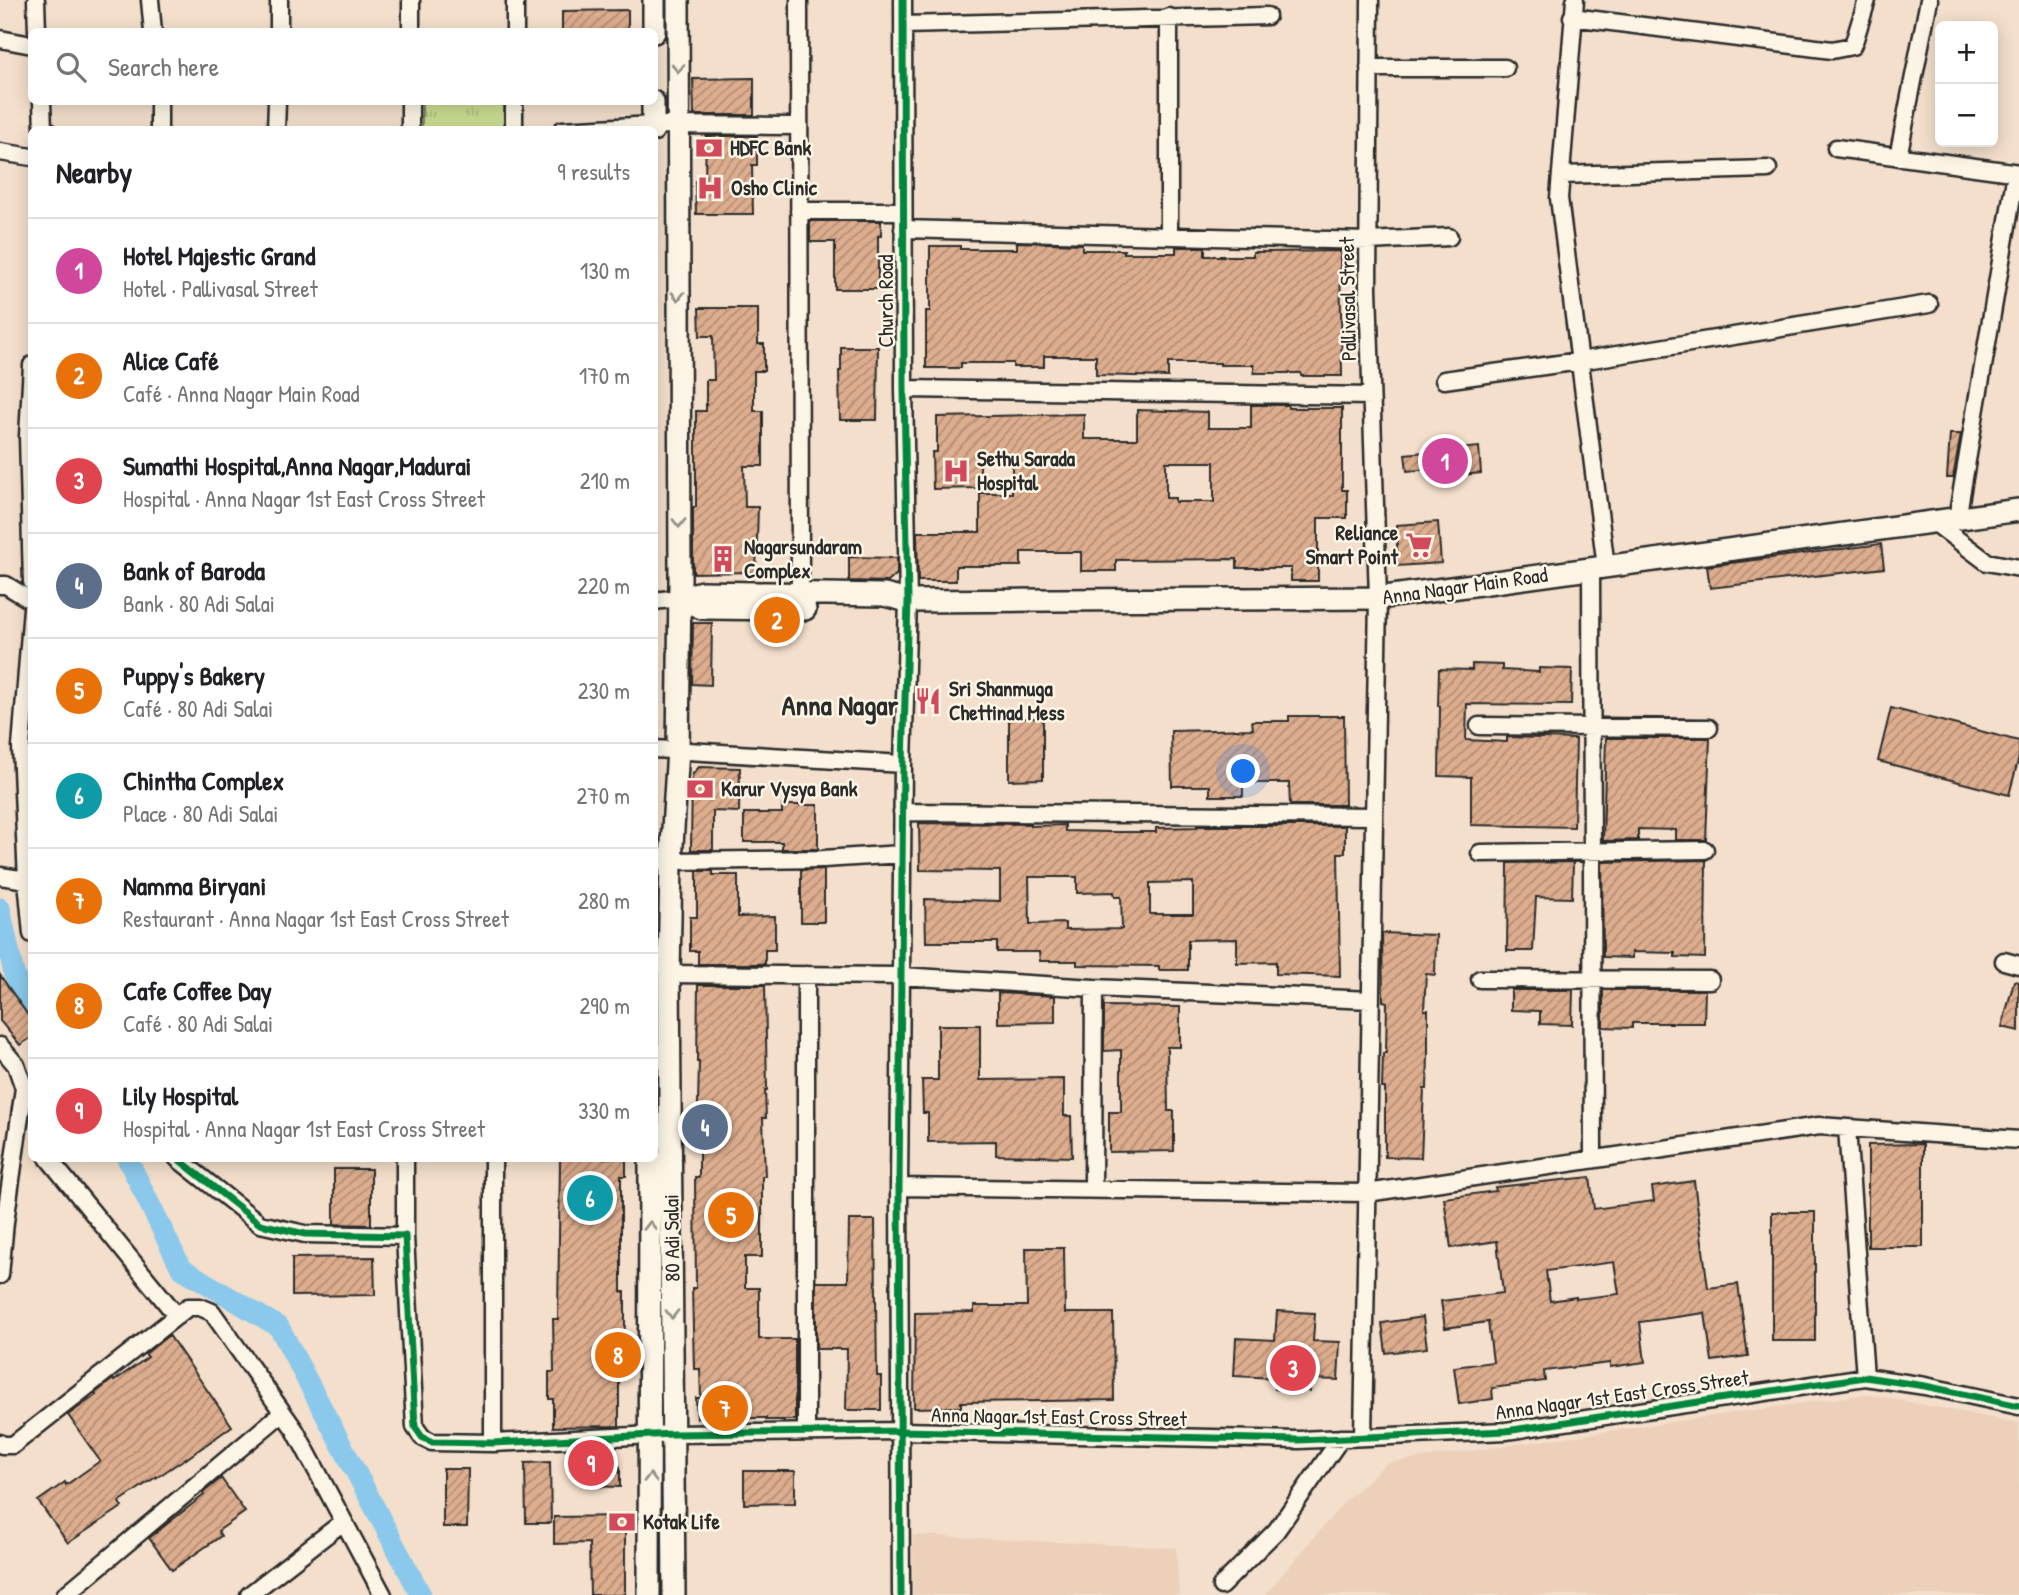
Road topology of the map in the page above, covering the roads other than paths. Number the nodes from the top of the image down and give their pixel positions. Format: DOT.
graph roads {
  1 [pos="36,0"];
  2 [pos="150,0"];
  3 [pos="279,0"];
  4 [pos="411,0"];
  5 [pos="515,0"];
  6 [pos="654,0"];
  7 [pos="678,0"];
  8 [pos="799,0"];
  9 [pos="903,0"];
  10 [pos="1370,0"];
  11 [pos="1575,0"];
  12 [pos="1867,0"];
  13 [pos="1929,0"];
  14 [pos="1267,16"];
  15 [pos="1169,18"];
  16 [pos="1572,18"];
  17 [pos="903,24"];
  18 [pos="37,28"];
  19 [pos="153,28"];
  20 [pos="279,28"];
  21 [pos="411,28"];
  22 [pos="515,28"];
  23 [pos="654,28"];
  24 [pos="0,39"];
  25 [pos="28,45"];
  26 [pos="1369,68"];
  27 [pos="1505,68"];
  28 [pos="42,105"];
  29 [pos="159,105"];
  30 [pos="277,105"];
  31 [pos="410,105"];
  32 [pos="514,105"];
  33 [pos="653,105"];
  34 [pos="677,125"];
  35 [pos="43,126"];
  36 [pos="159,126"];
  37 [pos="276,126"];
  38 [pos="410,126"];
  39 [pos="514,126"];
  40 [pos="653,126"];
  41 [pos="799,126"];
  42 [pos="658,127"];
  43 [pos="1836,148"];
  44 [pos="0,152"];
  45 [pos="28,156"];
  46 [pos="1898,156"];
  47 [pos="1768,169"];
  48 [pos="2017,173"];
  49 [pos="1560,175"];
  50 [pos="799,211"];
  51 [pos="903,211"];
  52 [pos="903,229"];
  53 [pos="1169,236"];
  54 [pos="1449,237"];
  55 [pos="1368,241"];
  56 [pos="1929,304"];
  57 [pos="1580,361"];
  58 [pos="1444,380"];
  59 [pos="904,389"];
  60 [pos="1371,396"];
  61 [pos="2019,510"];
  62 [pos="1957,519"];
  63 [pos="1934,522"];
  64 [pos="1599,568"];
  65 [pos="2019,568"];
  66 [pos="3,585"];
  67 [pos="800,594"];
  68 [pos="679,598"];
  69 [pos="1378,598"];
  70 [pos="28,599"];
  71 [pos="658,601"];
  72 [pos="908,601"];
  73 [pos="28,719"];
  74 [pos="1479,726"];
  75 [pos="1591,727"];
  76 [pos="1709,728"];
  77 [pos="27,747"];
  78 [pos="658,749"];
  79 [pos="678,749"];
  80 [pos="902,764"];
  81 [pos="902,812"];
  82 [pos="1374,816"];
  83 [pos="1705,850"];
  84 [pos="1592,852"];
  85 [pos="1480,853"];
  86 [pos="902,854"];
  87 [pos="663,862"];
  88 [pos="18,878"];
  89 [pos="28,918"];
  90 [pos="669,974"];
  91 [pos="806,975"];
  92 [pos="901,976"];
  93 [pos="1480,979"];
  94 [pos="1593,979"];
  95 [pos="1710,980"];
  96 [pos="1094,988"];
  97 [pos="1371,1000"];
  98 [pos="0,1046"];
  99 [pos="20,1124"];
  100 [pos="1847,1128"];
  101 [pos="28,1133"];
  102 [pos="2019,1140"];
  103 [pos="1593,1160"];
  104 [pos="51,1162"];
  105 [pos="182,1162"];
  106 [pos="405,1162"];
  107 [pos="494,1162"];
  108 [pos="650,1162"];
  109 [pos="899,1186"];
  110 [pos="1093,1189"];
  111 [pos="1367,1193"];
  112 [pos="405,1236"];
  113 [pos="0,1275"];
  114 [pos="177,1316"];
  115 [pos="1865,1377"];
  116 [pos="2019,1406"];
  117 [pos="282,1413"];
  118 [pos="902,1431"];
  119 [pos="806,1432"];
  120 [pos="673,1434"];
  121 [pos="650,1437"];
  122 [pos="1363,1437"];
  123 [pos="1341,1438"];
  124 [pos="0,1443"];
  125 [pos="493,1443"];
  126 [pos="343,1522"];
  127 [pos="1220,1586"];
  128 [pos="65,1595"];
  129 [pos="249,1595"];
  130 [pos="383,1595"];
  131 [pos="649,1595"];
  132 [pos="674,1595"];
  133 [pos="901,1595"];
  1 -- 18 [label="street"];
  2 -- 19 [label="street"];
  3 -- 20 [label="street"];
  4 -- 21 [label="street"];
  5 -- 22 [label="street"];
  6 -- 23 [label="main road"];
  7 -- 34 [label="main road, 80 Adi Salai, one-way"];
  8 -- 41 [label="street"];
  9 -- 17 [label="street, Church Road"];
  10 -- 26 [label="street, Pallivasal Street"];
  11 -- 16 [label="street"];
  12 -- 16 [label="street"];
  13 -- 46 [label="street"];
  14 -- 15 [label="street"];
  15 -- 17 [label="street"];
  15 -- 53 [label="street"];
  16 -- 49 [label="street"];
  17 -- 51 [label="street, Church Road"];
  24 -- 25 [label="street"];
  26 -- 27 [label="street"];
  26 -- 55 [label="street, Pallivasal Street"];
  28 -- 35 [label="street"];
  29 -- 36 [label="street"];
  30 -- 37 [label="street"];
  31 -- 38 [label="street"];
  32 -- 39 [label="street"];
  33 -- 40 [label="main road"];
  34 -- 41 [label="street"];
  34 -- 42 [label="street"];
  34 -- 68 [label="main road, 80 Adi Salai, one-way"];
  41 -- 50 [label="street"];
  43 -- 46 [label="street"];
  44 -- 45 [label="street"];
  46 -- 48 [label="street"];
  47 -- 49 [label="street"];
  48 -- 62 [label="street"];
  49 -- 57 [label="street"];
  50 -- 51 [label="street"];
  50 -- 67 [label="street"];
  51 -- 52 [label="street, Church Road"];
  52 -- 53 [label="street"];
  52 -- 59 [label="street, Church Road"];
  53 -- 55 [label="street"];
  54 -- 55 [label="street"];
  55 -- 60 [label="street, Pallivasal Street"];
  56 -- 57 [label="street"];
  57 -- 58 [label="street"];
  57 -- 64 [label="street"];
  59 -- 60 [label="street"];
  59 -- 72 [label="street, Church Road"];
  60 -- 69 [label="street, Pallivasal Street"];
  61 -- 62 [label="main road, Anna Nagar Main Road"];
  62 -- 63 [label="main road, Anna Nagar Main Road"];
  63 -- 64 [label="main road, Anna Nagar Main Road"];
  63 -- 65 [label="street"];
  64 -- 69 [label="main road, Anna Nagar Main Road"];
  64 -- 75 [label="street"];
  66 -- 70 [label="street"];
  67 -- 68 [label="main road, Anna Nagar Main Road"];
  67 -- 72 [label="main road, Anna Nagar Main Road"];
  68 -- 71 [label="street"];
  68 -- 72 [label="main road, Anna Nagar Main Road"];
  68 -- 79 [label="main road, 80 Adi Salai"];
  69 -- 72 [label="main road, Anna Nagar Main Road"];
  69 -- 82 [label="street, Pallivasal Street"];
  72 -- 80 [label="street, Church Road"];
  73 -- 77 [label="street"];
  74 -- 75 [label="street"];
  75 -- 76 [label="street"];
  75 -- 84 [label="street"];
  77 -- 88 [label="street"];
  78 -- 79 [label="street"];
  79 -- 80 [label="street"];
  79 -- 87 [label="main road, 80 Adi Salai"];
  80 -- 81 [label="street, Church Road"];
  81 -- 82 [label="street"];
  81 -- 86 [label="street, Church Road"];
  82 -- 97 [label="street, Pallivasal Street"];
  83 -- 84 [label="street"];
  84 -- 85 [label="street"];
  84 -- 94 [label="street"];
  86 -- 87 [label="street"];
  86 -- 92 [label="street, Church Road"];
  87 -- 90 [label="main road, 80 Adi Salai"];
  88 -- 89 [label="street"];
  90 -- 91 [label="street"];
  90 -- 120 [label="main road, 80 Adi Salai, one-way"];
  91 -- 92 [label="street"];
  91 -- 119 [label="street"];
  92 -- 96 [label="street"];
  92 -- 109 [label="street, Church Road"];
  93 -- 94 [label="street"];
  94 -- 95 [label="street"];
  94 -- 103 [label="street"];
  96 -- 97 [label="street"];
  96 -- 110 [label="street"];
  97 -- 111 [label="street, Pallivasal Street"];
  98 -- 99 [label="street"];
  99 -- 101 [label="street"];
  99 -- 113 [label="street"];
  100 -- 102 [label="street"];
  100 -- 103 [label="street"];
  100 -- 115 [label="street"];
  103 -- 111 [label="street"];
  104 -- 114 [label="street"];
  105 -- 112 [label="street"];
  106 -- 112 [label="street, Anna Nagar 1st East Cross Street"];
  107 -- 125 [label="street"];
  121 -- 108 [label="main road, 80 Adi Salai, one-way"];
  109 -- 110 [label="street"];
  109 -- 118 [label="street, Church Road"];
  110 -- 111 [label="street"];
  111 -- 122 [label="street, Pallivasal Street"];
  112 -- 125 [label="street, Anna Nagar 1st East Cross Street"];
  114 -- 117 [label="street"];
  114 -- 124 [label="street"];
  115 -- 116 [label="street, Anna Nagar 1st East Cross Street"];
  115 -- 122 [label="street, Anna Nagar 1st East Cross Street"];
  117 -- 126 [label="street"];
  117 -- 128 [label="street"];
  118 -- 119 [label="street, Anna Nagar 1st East Cross Street"];
  118 -- 123 [label="street, Anna Nagar 1st East Cross Street"];
  118 -- 133 [label="street, Church Road"];
  119 -- 120 [label="street, Anna Nagar 1st East Cross Street"];
  120 -- 121 [label="street, Anna Nagar 1st East Cross Street"];
  120 -- 132 [label="main road, 80 Adi Salai"];
  121 -- 125 [label="street, Anna Nagar 1st East Cross Street"];
  131 -- 121 [label="main road, 80 Adi Salai, one-way"];
  122 -- 123 [label="street, Anna Nagar 1st East Cross Street"];
  123 -- 127 [label="street"];
  126 -- 129 [label="street"];
  126 -- 130 [label="street"];
}
